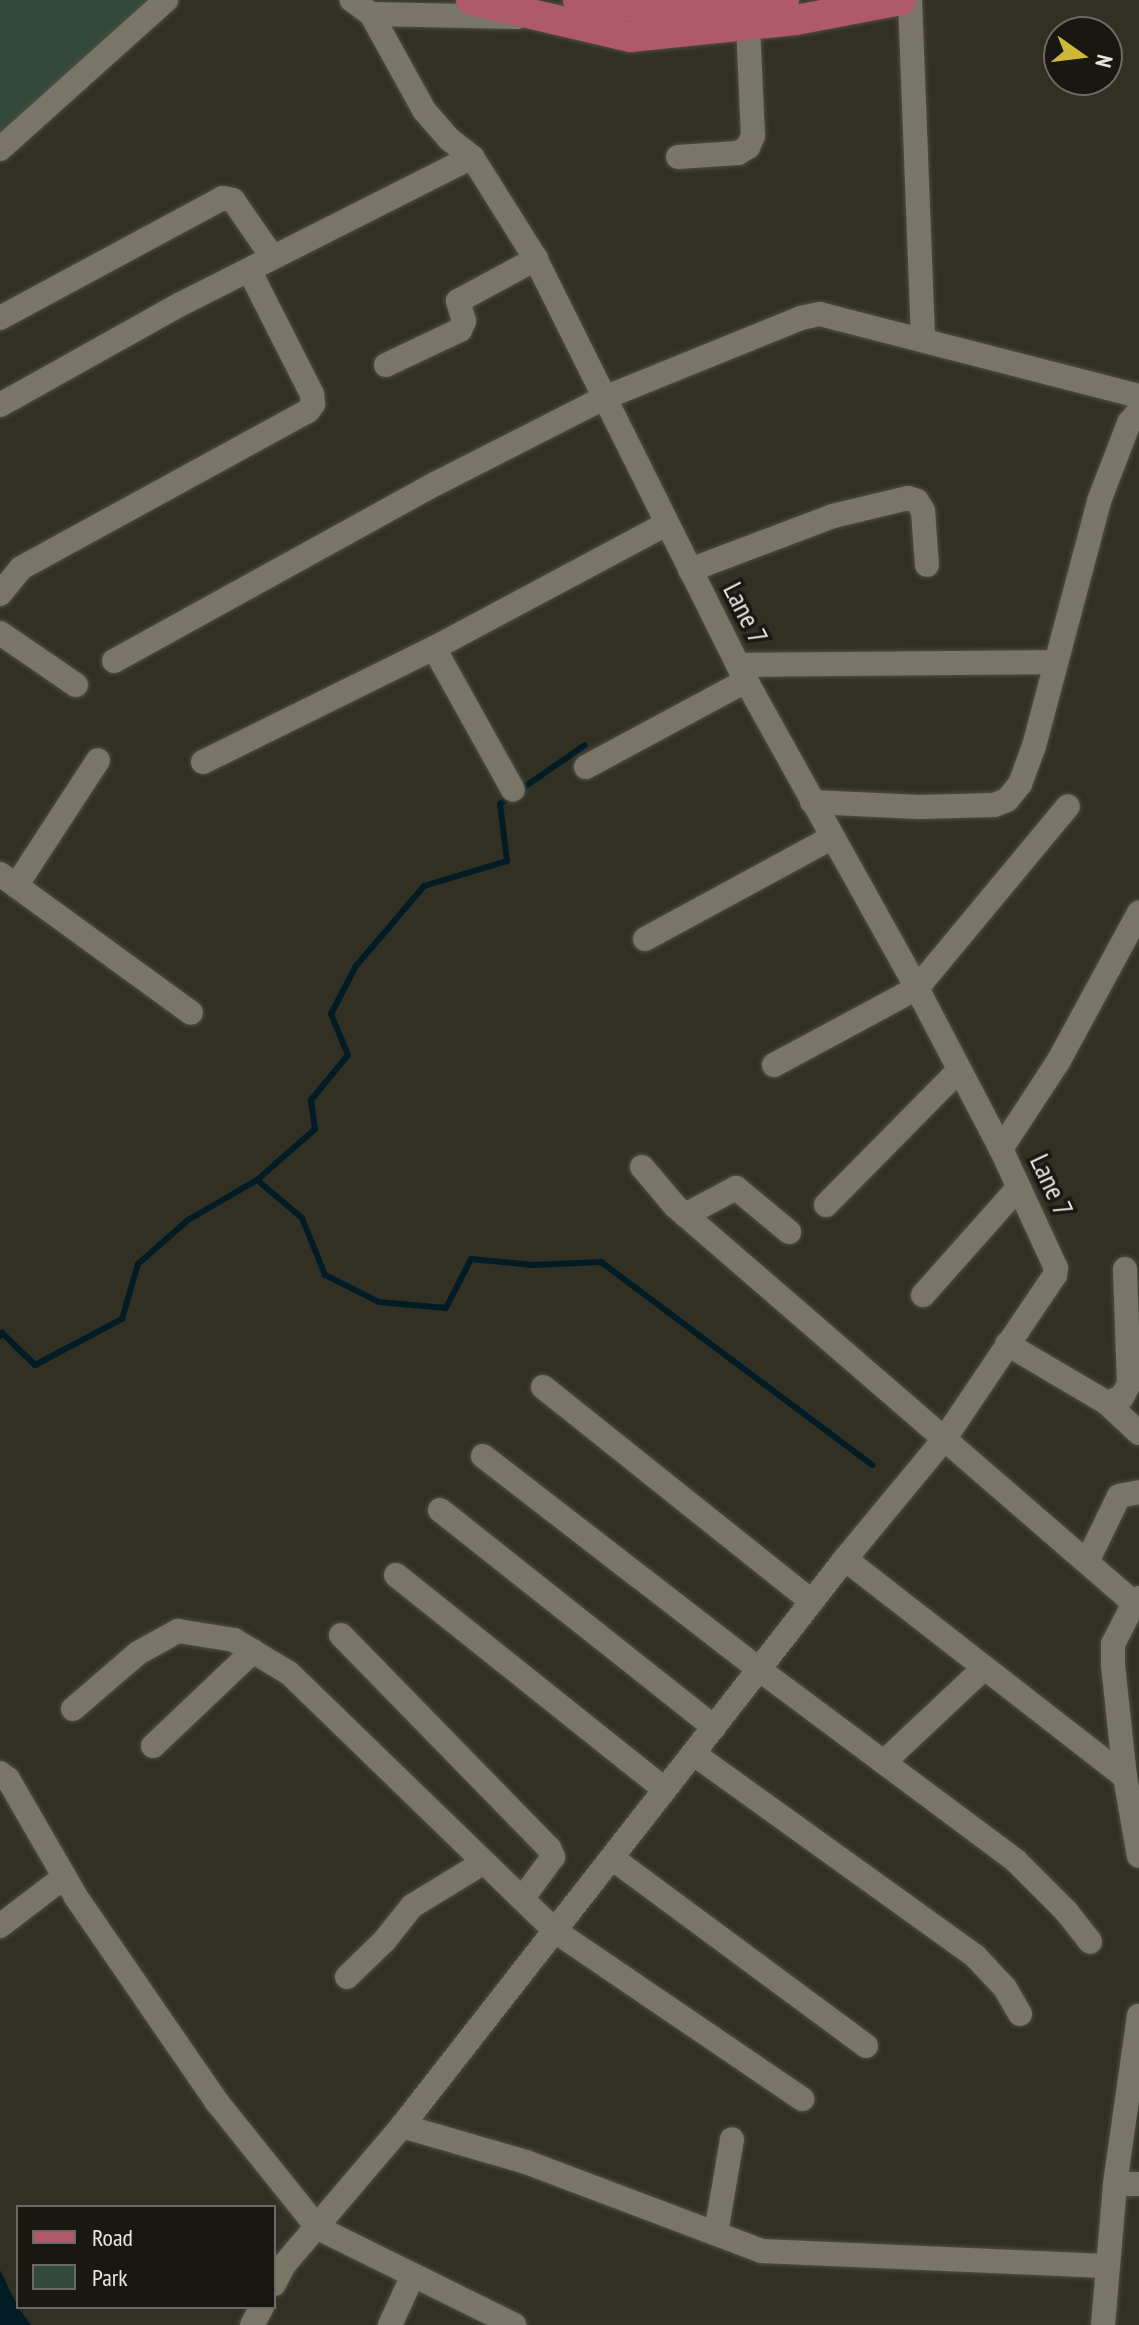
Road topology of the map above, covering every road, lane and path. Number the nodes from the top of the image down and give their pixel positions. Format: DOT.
graph roads {
  1 [pos="166,0"];
  2 [pos="471,0"];
  3 [pos="578,0"];
  4 [pos="901,0"];
  5 [pos="910,0"];
  6 [pos="361,7"];
  7 [pos="791,7"];
  8 [pos="531,17"];
  9 [pos="748,26"];
  10 [pos="0,149"];
  11 [pos="472,157"];
  12 [pos="678,157"];
  13 [pos="273,258"];
  14 [pos="536,259"];
  15 [pos="249,270"];
  16 [pos="0,318"];
  17 [pos="923,340"];
  18 [pos="386,365"];
  19 [pos="1139,396"];
  20 [pos="604,398"];
  21 [pos="0,405"];
  22 [pos="1139,411"];
  23 [pos="666,524"];
  24 [pos="927,565"];
  25 [pos="690,570"];
  26 [pos="0,594"];
  27 [pos="0,633"];
  28 [pos="434,648"];
  29 [pos="114,661"];
  30 [pos="1056,662"];
  31 [pos="742,673"];
  32 [pos="76,685"];
  33 [pos="98,760"];
  34 [pos="203,762"];
  35 [pos="586,767"];
  36 [pos="513,790"];
  37 [pos="812,802"];
  38 [pos="1068,806"];
  39 [pos="831,838"];
  40 [pos="8,880"];
  41 [pos="1136,924"];
  42 [pos="645,939"];
  43 [pos="917,988"];
  44 [pos="191,1013"];
  45 [pos="774,1065"];
  46 [pos="959,1070"];
  47 [pos="1001,1149"];
  48 [pos="642,1167"];
  49 [pos="1019,1187"];
  50 [pos="826,1205"];
  51 [pos="685,1215"];
  52 [pos="789,1232"];
  53 [pos="1125,1269"];
  54 [pos="923,1295"];
  55 [pos="1007,1344"];
  56 [pos="543,1387"];
  57 [pos="1107,1403"];
  58 [pos="1139,1433"];
  59 [pos="945,1438"];
  60 [pos="483,1456"];
  61 [pos="1139,1492"];
  62 [pos="440,1510"];
  63 [pos="845,1559"];
  64 [pos="1087,1562"];
  65 [pos="396,1575"];
  66 [pos="1137,1600"];
  67 [pos="812,1602"];
  68 [pos="341,1635"];
  69 [pos="253,1651"];
  70 [pos="984,1668"];
  71 [pos="760,1670"];
  72 [pos="73,1709"];
  73 [pos="714,1727"];
  74 [pos="153,1746"];
  75 [pos="694,1754"];
  76 [pos="884,1762"];
  77 [pos="0,1773"];
  78 [pos="1125,1777"];
  79 [pos="665,1790"];
  80 [pos="1139,1844"];
  81 [pos="612,1858"];
  82 [pos="484,1862"];
  83 [pos="64,1877"];
  84 [pos="522,1899"];
  85 [pos="0,1926"];
  86 [pos="555,1931"];
  87 [pos="1090,1942"];
  88 [pos="347,1977"];
  89 [pos="1020,2014"];
  90 [pos="1139,2016"];
  91 [pos="866,2046"];
  92 [pos="802,2099"];
  93 [pos="402,2126"];
  94 [pos="732,2139"];
  95 [pos="1127,2184"];
  96 [pos="318,2228"];
  97 [pos="716,2233"];
  98 [pos="1106,2266"];
  99 [pos="413,2275"];
  100 [pos="276,2280"];
  101 [pos="390,2325"];
  102 [pos="514,2325"];
  103 [pos="1103,2325"];
  1 -- 10 [label="street"];
  2 -- 8 [label="main road"];
  3 -- 7 [label="main road"];
  4 -- 7 [label="main road"];
  5 -- 17 [label="street"];
  6 -- 8 [label="street"];
  6 -- 11 [label="street, Lane 7"];
  7 -- 9 [label="main road"];
  8 -- 9 [label="main road"];
  9 -- 12 [label="street"];
  11 -- 13 [label="street"];
  11 -- 14 [label="street, Lane 7"];
  13 -- 15 [label="street"];
  13 -- 16 [label="street"];
  14 -- 18 [label="street"];
  14 -- 20 [label="street, Lane 7"];
  15 -- 21 [label="street"];
  15 -- 26 [label="street"];
  17 -- 19 [label="street"];
  17 -- 20 [label="street"];
  20 -- 23 [label="street, Lane 7"];
  20 -- 29 [label="street"];
  22 -- 30 [label="street"];
  23 -- 25 [label="street, Lane 7"];
  23 -- 28 [label="street"];
  24 -- 25 [label="street"];
  25 -- 31 [label="street, Lane 7"];
  27 -- 32 [label="street"];
  28 -- 34 [label="street"];
  28 -- 36 [label="street"];
  30 -- 31 [label="street"];
  30 -- 37 [label="street"];
  31 -- 35 [label="street"];
  31 -- 37 [label="street, Lane 7"];
  33 -- 40 [label="street"];
  37 -- 39 [label="street, Lane 7"];
  38 -- 43 [label="street"];
  39 -- 42 [label="street"];
  39 -- 43 [label="street, Lane 7"];
  40 -- 44 [label="street"];
  41 -- 47 [label="street"];
  43 -- 45 [label="street"];
  43 -- 46 [label="street, Lane 7"];
  46 -- 47 [label="street, Lane 7"];
  46 -- 50 [label="street"];
  47 -- 49 [label="street, Lane 7"];
  48 -- 51 [label="street"];
  49 -- 54 [label="street"];
  49 -- 55 [label="street, Lane 7"];
  51 -- 52 [label="street"];
  51 -- 59 [label="street"];
  53 -- 57 [label="street"];
  55 -- 57 [label="street"];
  55 -- 59 [label="street"];
  56 -- 67 [label="street"];
  57 -- 58 [label="street"];
  59 -- 63 [label="street"];
  59 -- 64 [label="street"];
  60 -- 71 [label="street"];
  61 -- 64 [label="street"];
  62 -- 73 [label="street"];
  63 -- 67 [label="street"];
  63 -- 70 [label="street"];
  64 -- 66 [label="street"];
  65 -- 79 [label="street"];
  66 -- 78 [label="street"];
  67 -- 71 [label="street"];
  68 -- 84 [label="street"];
  69 -- 72 [label="street"];
  69 -- 74 [label="street"];
  69 -- 82 [label="street"];
  70 -- 76 [label="street"];
  70 -- 78 [label="street"];
  71 -- 73 [label="street"];
  71 -- 76 [label="street"];
  73 -- 75 [label="street"];
  75 -- 79 [label="street"];
  75 -- 89 [label="street"];
  76 -- 87 [label="street"];
  77 -- 83 [label="street"];
  78 -- 80 [label="street"];
  79 -- 81 [label="street"];
  81 -- 86 [label="street"];
  81 -- 91 [label="street"];
  82 -- 84 [label="street"];
  82 -- 88 [label="street"];
  83 -- 85 [label="street"];
  83 -- 96 [label="street"];
  84 -- 86 [label="street"];
  86 -- 92 [label="street"];
  86 -- 93 [label="street"];
  90 -- 95 [label="street"];
  93 -- 96 [label="street"];
  93 -- 97 [label="street"];
  94 -- 97 [label="street"];
  95 -- 98 [label="street"];
  96 -- 99 [label="street"];
  96 -- 100 [label="street"];
  97 -- 98 [label="street"];
  98 -- 103 [label="street"];
  99 -- 101 [label="street"];
  99 -- 102 [label="street"];
}
